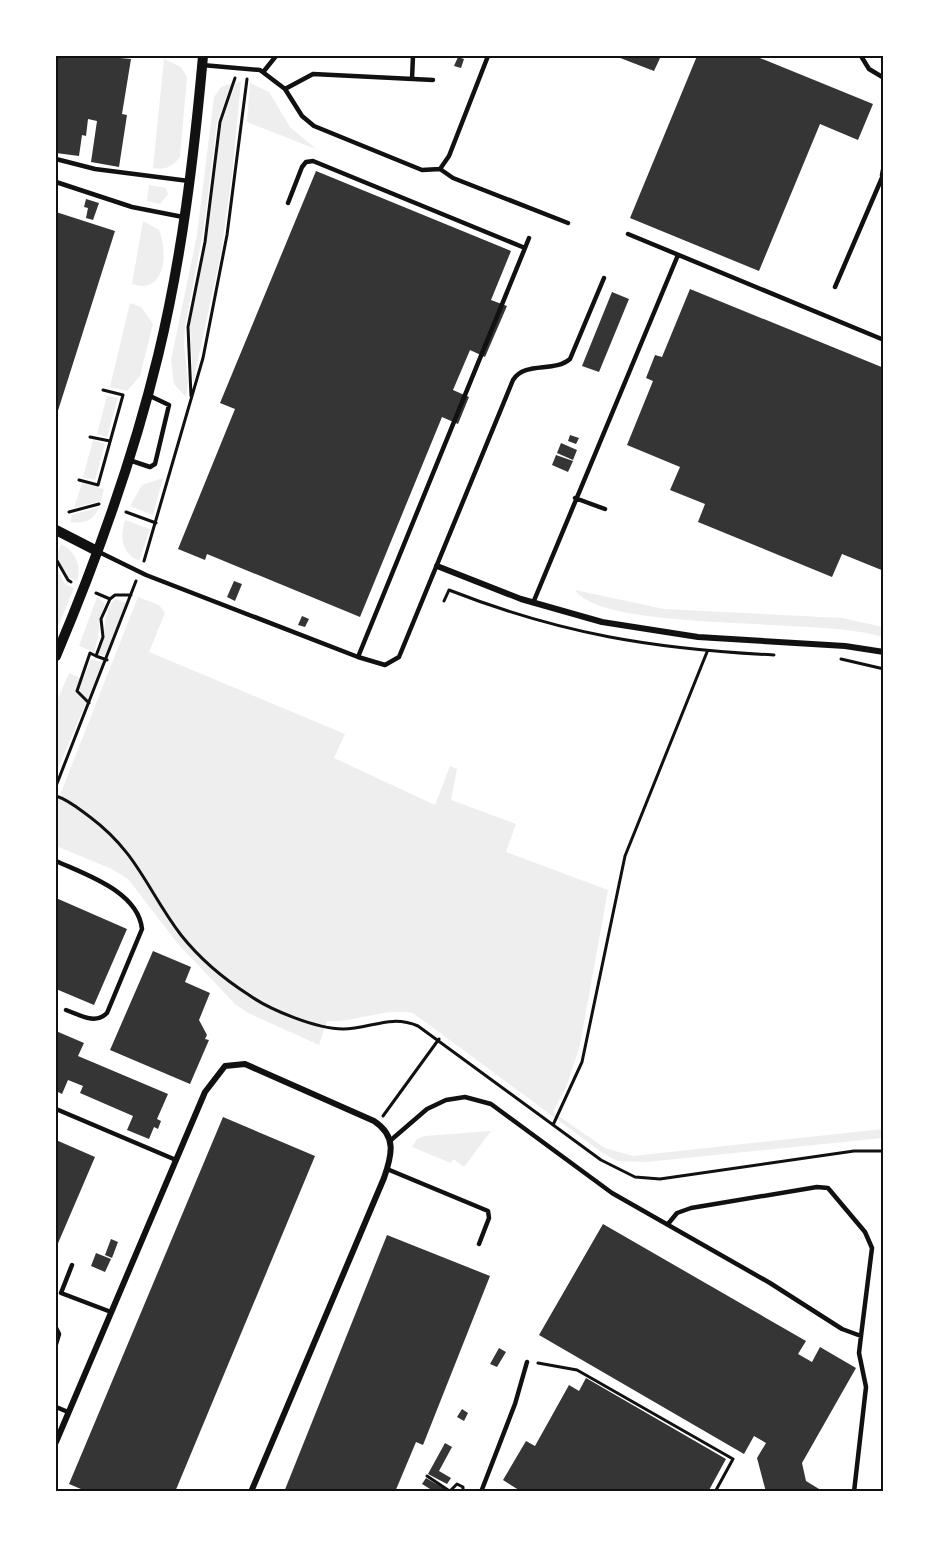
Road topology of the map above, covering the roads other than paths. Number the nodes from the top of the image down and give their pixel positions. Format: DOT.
graph roads {
  1 [pos="276,56"];
  2 [pos="413,56"];
  3 [pos="488,56"];
  4 [pos="861,56"];
  5 [pos="202,61"];
  6 [pos="264,71"];
  7 [pos="884,78"];
  8 [pos="412,79"];
  9 [pos="433,80"];
  10 [pos="285,89"];
  11 [pos="56,159"];
  12 [pos="884,165"];
  13 [pos="440,169"];
  14 [pos="883,174"];
  15 [pos="190,181"];
  16 [pos="56,182"];
  17 [pos="288,204"];
  18 [pos="185,218"];
  19 [pos="568,223"];
  20 [pos="627,234"];
  21 [pos="529,238"];
  22 [pos="525,248"];
  23 [pos="678,255"];
  24 [pos="604,278"];
  25 [pos="835,287"];
  26 [pos="884,340"];
  27 [pos="148,395"];
  28 [pos="129,460"];
  29 [pos="575,498"];
  30 [pos="605,509"];
  31 [pos="56,530"];
  32 [pos="97,550"];
  33 [pos="437,566"];
  34 [pos="534,603"];
  35 [pos="884,652"];
  36 [pos="56,656"];
  37 [pos="358,657"];
  38 [pos="56,861"];
  39 [pos="66,1010"];
  40 [pos="56,1109"];
  41 [pos="391,1140"];
  42 [pos="176,1161"];
  43 [pos="387,1169"];
  44 [pos="669,1224"];
  45 [pos="479,1244"];
  46 [pos="72,1265"];
  47 [pos="58,1292"];
  48 [pos="111,1312"];
  49 [pos="56,1328"];
  50 [pos="861,1336"];
  51 [pos="56,1344"];
  52 [pos="527,1362"];
  53 [pos="56,1407"];
  54 [pos="68,1412"];
  55 [pos="56,1442"];
  56 [pos="251,1491"];
  57 [pos="481,1491"];
  58 [pos="854,1491"];
  1 -- 6 [label="lane"];
  2 -- 8 [label="lane"];
  3 -- 13 [label="lane"];
  4 -- 7 [label="lane"];
  5 -- 6 [label="lane"];
  5 -- 15 [label="street"];
  6 -- 10 [label="lane"];
  8 -- 9 [label="lane"];
  8 -- 10 [label="lane"];
  10 -- 13 [label="lane"];
  11 -- 15 [label="lane"];
  12 -- 14 [label="lane"];
  13 -- 19 [label="lane"];
  14 -- 25 [label="lane"];
  15 -- 18 [label="street"];
  16 -- 18 [label="lane"];
  17 -- 22 [label="lane"];
  18 -- 27 [label="street"];
  20 -- 23 [label="lane"];
  21 -- 22 [label="lane"];
  22 -- 37 [label="lane"];
  23 -- 26 [label="lane"];
  23 -- 29 [label="lane"];
  24 -- 33 [label="lane"];
  27 -- 28 [label="street"];
  27 -- 28 [label="lane"];
  28 -- 32 [label="street"];
  29 -- 30 [label="lane"];
  29 -- 34 [label="lane"];
  31 -- 32 [label="street"];
  32 -- 36 [label="street"];
  32 -- 37 [label="lane"];
  33 -- 34 [label="street"];
  33 -- 37 [label="lane"];
  34 -- 35 [label="street"];
  38 -- 39 [label="lane"];
  40 -- 42 [label="lane"];
  41 -- 42 [label="street"];
  41 -- 43 [label="street"];
  41 -- 44 [label="lane"];
  42 -- 48 [label="street"];
  43 -- 45 [label="lane"];
  43 -- 56 [label="street"];
  44 -- 50 [label="lane"];
  44 -- 50 [label="lane"];
  46 -- 47 [label="lane"];
  47 -- 48 [label="lane"];
  48 -- 54 [label="street"];
  49 -- 51 [label="lane"];
  50 -- 58 [label="lane"];
  52 -- 57 [label="lane"];
  53 -- 54 [label="lane"];
  54 -- 55 [label="street"];
}
